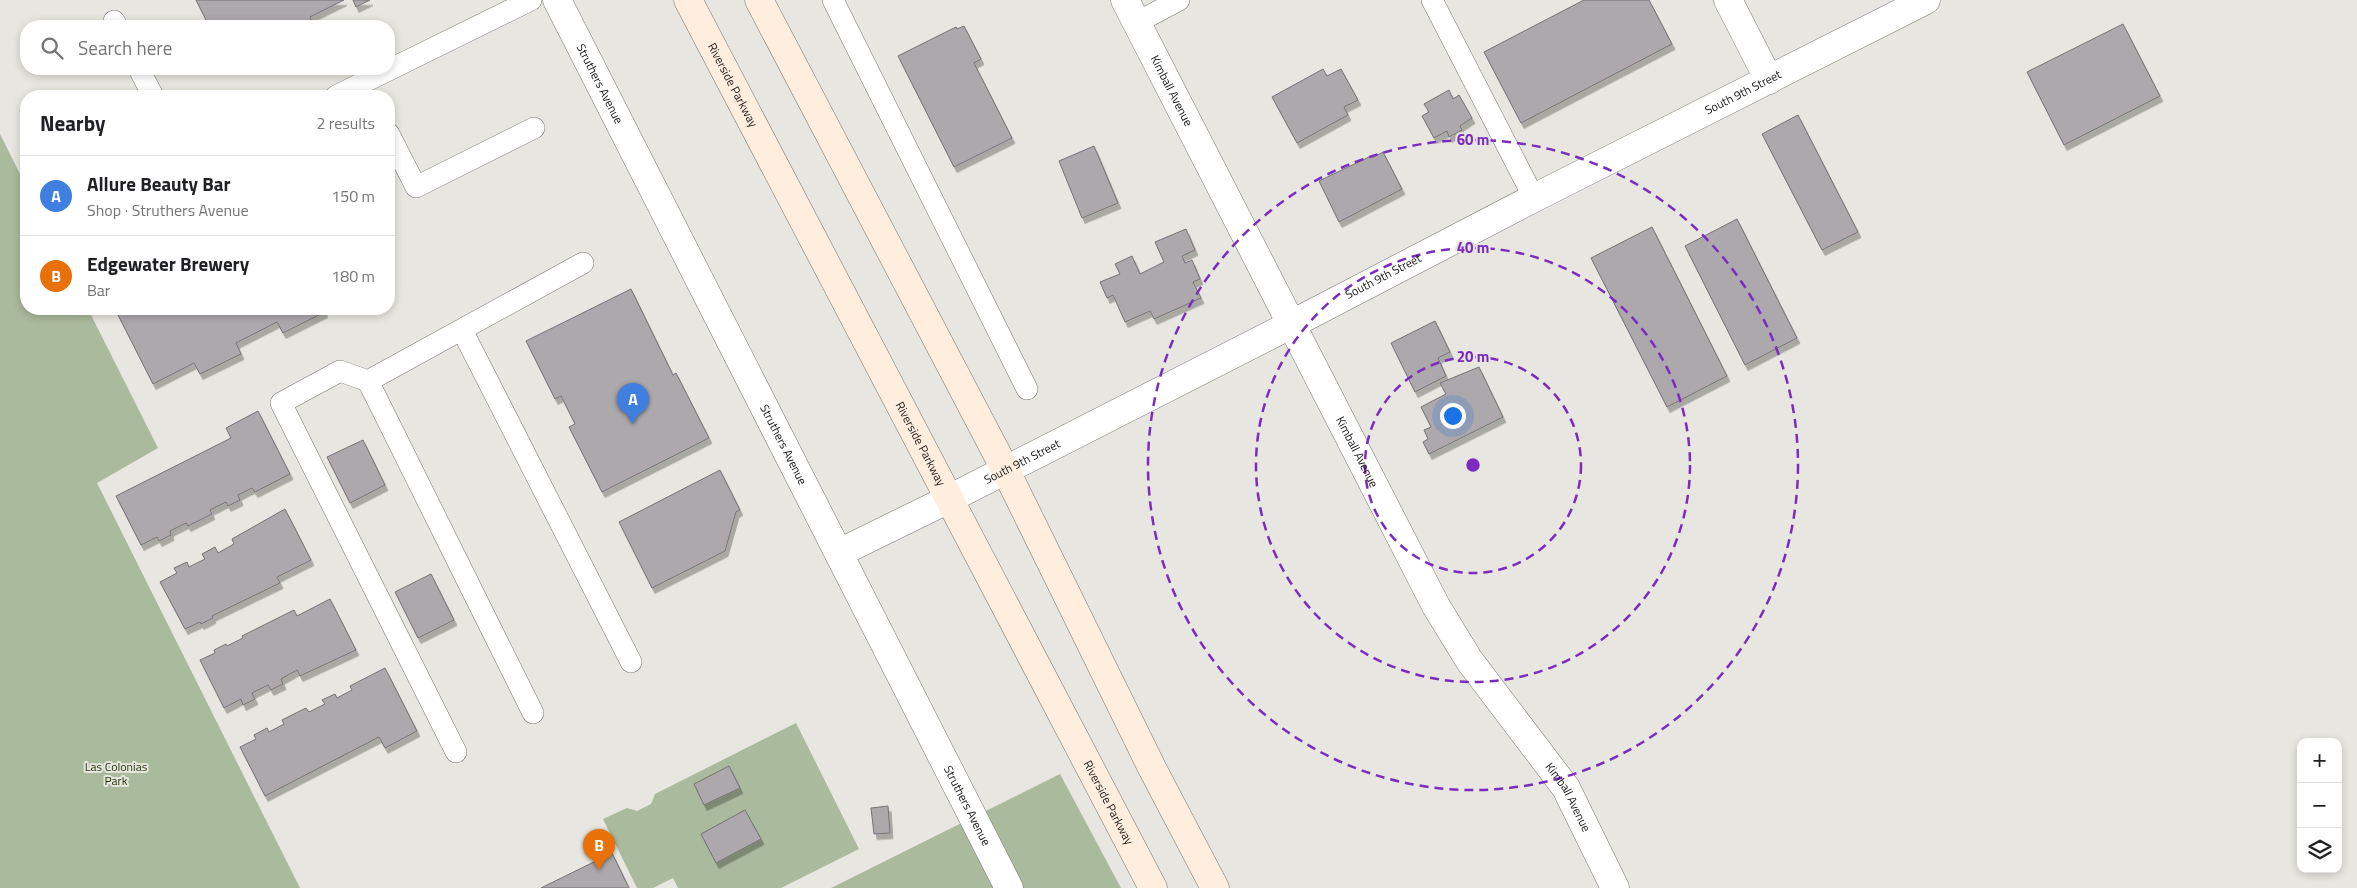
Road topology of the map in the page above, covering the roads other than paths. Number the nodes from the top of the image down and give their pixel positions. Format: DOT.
graph roads {
  1 [pos="531,0"];
  2 [pos="557,0"];
  3 [pos="688,0"];
  4 [pos="759,0"];
  5 [pos="833,0"];
  6 [pos="1179,0"];
  7 [pos="1432,0"];
  8 [pos="1728,0"];
  9 [pos="1926,0"];
  10 [pos="1130,11"];
  11 [pos="395,73"];
  12 [pos="142,75"];
  13 [pos="392,75"];
  14 [pos="1769,80"];
  15 [pos="366,89"];
  16 [pos="150,90"];
  17 [pos="534,128"];
  18 [pos="395,146"];
  19 [pos="1534,198"];
  20 [pos="583,263"];
  21 [pos="1292,324"];
  22 [pos="462,330"];
  23 [pos="368,381"];
  24 [pos="1027,389"];
  25 [pos="1005,469"];
  26 [pos="948,499"];
  27 [pos="838,553"];
  28 [pos="631,662"];
  29 [pos="533,713"];
  30 [pos="456,752"];
  31 [pos="1009,888"];
  32 [pos="1153,888"];
  33 [pos="1215,888"];
  34 [pos="1615,888"];
  1 -- 11 [label="lane"];
  2 -- 27 [label="street, Struthers Avenue"];
  3 -- 26 [label="main road, Riverside Parkway"];
  4 -- 25 [label="main road"];
  5 -- 24 [label="lane"];
  6 -- 10 [label="lane"];
  7 -- 19 [label="lane"];
  8 -- 14 [label="street"];
  9 -- 14 [label="street, South 9th Street"];
  10 -- 21 [label="street, Kimball Avenue"];
  12 -- 16 [label="lane"];
  13 -- 15 [label="lane"];
  14 -- 19 [label="street, South 9th Street"];
  17 -- 18 [label="lane"];
  19 -- 21 [label="street, South 9th Street"];
  20 -- 22 [label="lane"];
  21 -- 25 [label="street, South 9th Street"];
  21 -- 34 [label="street, Kimball Avenue"];
  22 -- 23 [label="lane"];
  22 -- 28 [label="lane"];
  23 -- 29 [label="lane"];
  23 -- 30 [label="lane"];
  25 -- 26 [label="street, South 9th Street"];
  25 -- 33 [label="main road"];
  26 -- 27 [label="street, South 9th Street"];
  26 -- 32 [label="main road, Riverside Parkway"];
  27 -- 31 [label="street, Struthers Avenue"];
}
